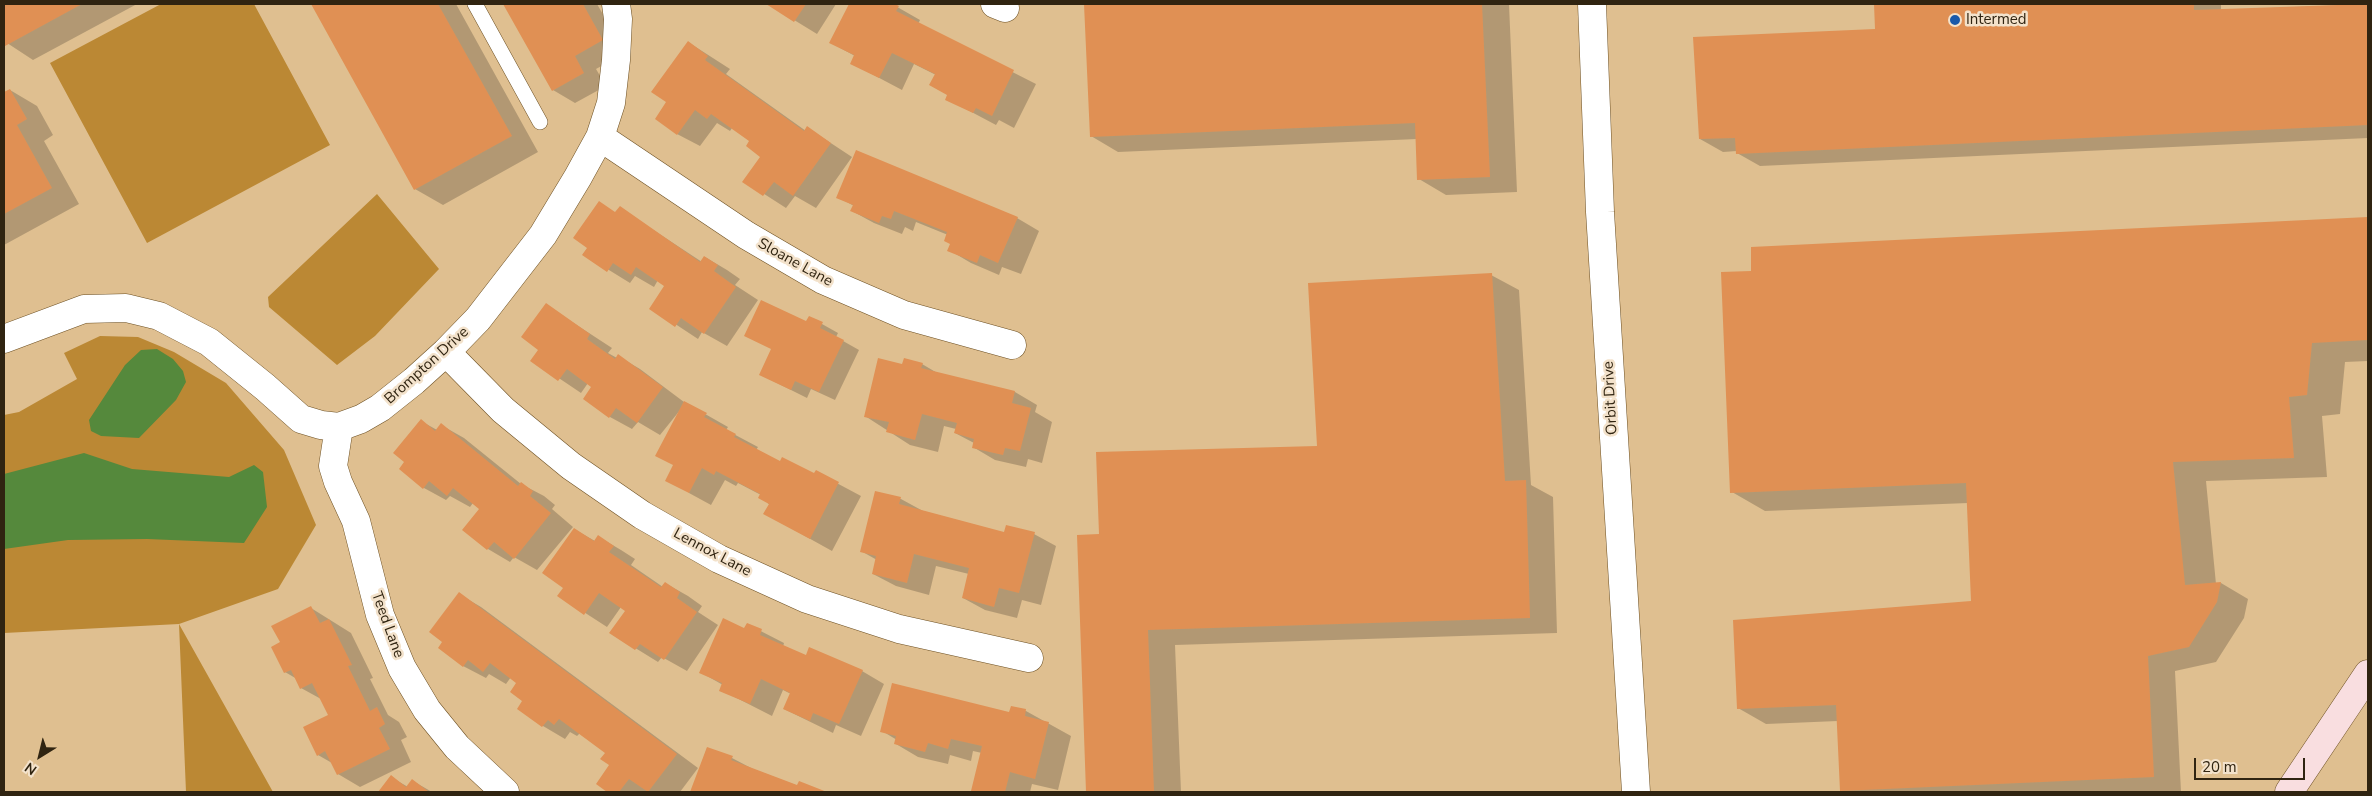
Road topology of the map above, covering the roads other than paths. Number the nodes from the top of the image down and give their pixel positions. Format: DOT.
graph roads {
  1 [pos="475,4"];
  2 [pos="616,4"];
  3 [pos="1592,4"];
  4 [pos="540,122"];
  5 [pos="600,137"];
  6 [pos="4,340"];
  7 [pos="1012,345"];
  8 [pos="446,352"];
  9 [pos="339,427"];
  10 [pos="1029,658"];
  11 [pos="2368,674"];
  12 [pos="505,792"];
  13 [pos="1636,792"];
  14 [pos="2289,792"];
  1 -- 4 [label="lane"];
  2 -- 5 [label="street, Brompton Drive"];
  3 -- 13 [label="street, Orbit Drive"];
  5 -- 7 [label="street, Sloane Lane"];
  5 -- 8 [label="street, Brompton Drive"];
  6 -- 9 [label="street, Brompton Drive"];
  8 -- 9 [label="street, Brompton Drive"];
  8 -- 10 [label="street, Lennox Lane"];
  9 -- 12 [label="street, Teed Lane"];
  11 -- 14 [label="main road"];
}
